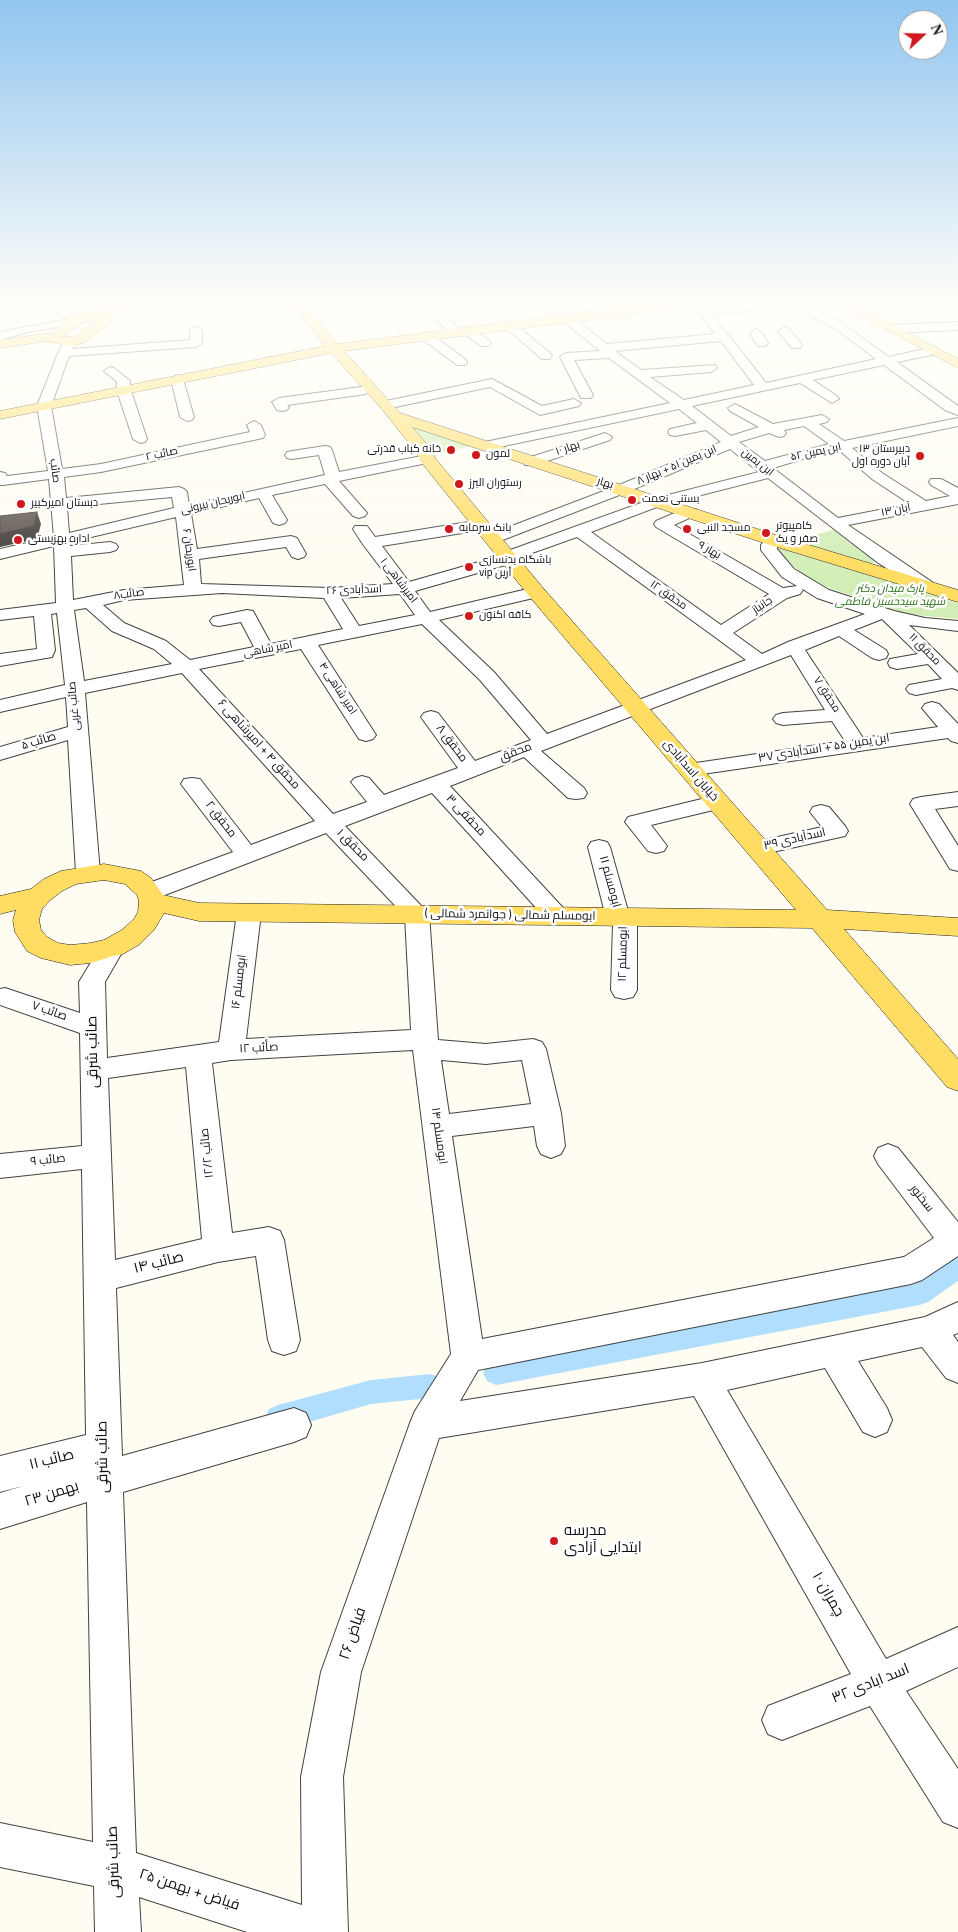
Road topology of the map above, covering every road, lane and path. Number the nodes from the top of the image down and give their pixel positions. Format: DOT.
graph roads {
  1 [pos="49,391"];
  2 [pos="119,391"];
  3 [pos="125,391"];
  4 [pos="180,391"];
  5 [pos="331,391"];
  6 [pos="360,391"];
  7 [pos="372,391"];
  8 [pos="451,391"];
  9 [pos="505,391"];
  10 [pos="584,391"];
  11 [pos="663,391"];
  12 [pos="742,391"];
  13 [pos="776,391"];
  14 [pos="821,391"];
  15 [pos="929,391"];
  16 [pos="586,395"];
  17 [pos="787,397"];
  18 [pos="832,399"];
  19 [pos="574,403"];
  20 [pos="681,404"];
  21 [pos="44,405"];
  22 [pos="282,407"];
  23 [pos="735,408"];
  24 [pos="954,409"];
  25 [pos="391,410"];
  26 [pos="0,415"];
  27 [pos="187,416"];
  28 [pos="958,422"];
  29 [pos="893,424"];
  30 [pos="254,425"];
  31 [pos="708,425"];
  32 [pos="770,428"];
  33 [pos="675,432"];
  34 [pos="909,433"];
  35 [pos="606,436"];
  36 [pos="140,439"];
  37 [pos="790,440"];
  38 [pos="730,442"];
  39 [pos="485,446"];
  40 [pos="843,447"];
  41 [pos="292,455"];
  42 [pos="427,459"];
  43 [pos="530,462"];
  44 [pos="766,470"];
  45 [pos="56,475"];
  46 [pos="2,478"];
  47 [pos="186,478"];
  48 [pos="331,479"];
  49 [pos="936,482"];
  50 [pos="622,489"];
  51 [pos="180,492"];
  52 [pos="263,492"];
  53 [pos="955,500"];
  54 [pos="658,502"];
  55 [pos="58,504"];
  56 [pos="924,506"];
  57 [pos="182,511"];
  58 [pos="690,512"];
  59 [pos="279,520"];
  60 [pos="835,523"];
  61 [pos="363,529"];
  62 [pos="578,530"];
  63 [pos="488,531"];
  64 [pos="774,540"];
  65 [pos="63,546"];
  66 [pos="110,547"];
  67 [pos="0,554"];
  68 [pos="298,554"];
  69 [pos="190,555"];
  70 [pos="509,557"];
  71 [pos="882,565"];
  72 [pos="261,576"];
  73 [pos="807,586"];
  74 [pos="193,589"];
  75 [pos="249,589"];
  76 [pos="404,589"];
  77 [pos="536,592"];
  78 [pos="330,593"];
  79 [pos="781,594"];
  80 [pos="958,596"];
  81 [pos="90,602"];
  82 [pos="65,607"];
  83 [pos="42,609"];
  84 [pos="886,614"];
  85 [pos="0,615"];
  86 [pos="426,618"];
  87 [pos="219,621"];
  88 [pos="958,626"];
  89 [pos="841,630"];
  90 [pos="354,633"];
  91 [pos="721,634"];
  92 [pos="307,643"];
  93 [pos="794,646"];
  94 [pos="265,650"];
  95 [pos="879,654"];
  96 [pos="932,658"];
  97 [pos="0,660"];
  98 [pos="760,661"];
  99 [pos="897,663"];
  100 [pos="186,666"];
  101 [pos="707,681"];
  102 [pos="957,683"];
  103 [pos="1,686"];
  104 [pos="75,689"];
  105 [pos="916,689"];
  106 [pos="724,695"];
  107 [pos="5,706"];
  108 [pos="637,708"];
  109 [pos="932,708"];
  110 [pos="838,715"];
  111 [pos="431,717"];
  112 [pos="783,719"];
  113 [pos="78,731"];
  114 [pos="956,732"];
  115 [pos="366,735"];
  116 [pos="857,744"];
  117 [pos="535,746"];
  118 [pos="0,754"];
  119 [pos="689,770"];
  120 [pos="471,771"];
  121 [pos="362,782"];
  122 [pos="192,784"];
  123 [pos="436,784"];
  124 [pos="576,793"];
  125 [pos="958,799"];
  126 [pos="718,802"];
  127 [pos="380,804"];
  128 [pos="821,812"];
  129 [pos="330,824"];
  130 [pos="656,846"];
  131 [pos="599,847"];
  132 [pos="758,848"];
  133 [pos="247,855"];
  134 [pos="958,864"];
  135 [pos="88,873"];
  136 [pos="796,891"];
  137 [pos="40,895"];
  138 [pos="0,905"];
  139 [pos="148,906"];
  140 [pos="249,914"];
  141 [pos="417,914"];
  142 [pos="557,916"];
  143 [pos="622,918"];
  144 [pos="773,919"];
  145 [pos="822,919"];
  146 [pos="0,921"];
  147 [pos="883,923"];
  148 [pos="958,927"];
  149 [pos="28,932"];
  150 [pos="113,947"];
  151 [pos="849,951"];
  152 [pos="70,955"];
  153 [pos="92,982"];
  154 [pos="624,990"];
  155 [pos="5,997"];
  156 [pos="93,1027"];
  157 [pos="426,1044"];
  158 [pos="231,1050"];
  159 [pos="198,1056"];
  160 [pos="94,1070"];
  161 [pos="958,1079"];
  162 [pos="547,1113"];
  163 [pos="437,1127"];
  164 [pos="551,1146"];
  165 [pos="96,1156"];
  166 [pos="888,1156"];
  167 [pos="0,1166"];
  168 [pos="956,1240"];
  169 [pos="218,1249"];
  170 [pos="99,1278"];
  171 [pos="944,1324"];
  172 [pos="284,1340"];
  173 [pos="833,1352"];
  174 [pos="468,1357"];
  175 [pos="958,1368"];
  176 [pos="702,1379"];
  177 [pos="875,1420"];
  178 [pos="427,1423"];
  179 [pos="294,1424"];
  180 [pos="104,1464"];
  181 [pos="0,1474"];
  182 [pos="0,1511"];
  183 [pos="958,1647"];
  184 [pos="878,1683"];
  185 [pos="782,1720"];
  186 [pos="958,1807"];
  187 [pos="0,1845"];
  188 [pos="115,1868"];
  189 [pos="118,1932"];
  190 [pos="318,1932"];
  191 [pos="325,1932"];
  1 -- 21 [label="street"];
  2 -- 21 [label="main road"];
  3 -- 36 [label="street"];
  4 -- 27 [label="street"];
  5 -- 22 [label="street"];
  6 -- 42 [label="main road"];
  7 -- 25 [label="main road"];
  8 -- 25 [label="street"];
  9 -- 19 [label="street"];
  10 -- 16 [label="street"];
  11 -- 20 [label="street, ابن یمین"];
  12 -- 20 [label="street"];
  13 -- 17 [label="street"];
  14 -- 18 [label="street"];
  15 -- 24 [label="street"];
  20 -- 31 [label="street, ابن یمین"];
  20 -- 39 [label="street"];
  21 -- 26 [label="main road"];
  21 -- 45 [label="street, صائب"];
  23 -- 32 [label="street"];
  25 -- 39 [label="main road, بهار"];
  25 -- 42 [label="main road"];
  28 -- 34 [label="street, ابن یمین ۵۲"];
  29 -- 34 [label="street"];
  30 -- 45 [label="street, صائب ۲"];
  31 -- 33 [label="street"];
  31 -- 38 [label="street, ابن یمین"];
  32 -- 37 [label="street"];
  32 -- 38 [label="street, ابن یمین ۵۱ + بهار ۸"];
  32 -- 40 [label="street, ابن یمین ۵۱ + بهار ۸"];
  34 -- 40 [label="street, ابن یمین ۵۲"];
  35 -- 43 [label="street, بهار ۱۰"];
  38 -- 44 [label="street, ابن یمین"];
  38 -- 50 [label="street, ابن یمین ۵۱ + بهار ۸"];
  39 -- 43 [label="main road, بهار"];
  40 -- 44 [label="street, ابن یمین ۵۲"];
  40 -- 56 [label="street"];
  41 -- 48 [label="street"];
  42 -- 48 [label="street, ابوریحان بیرونی"];
  42 -- 63 [label="main road, خیابان اسدآبادی"];
  43 -- 50 [label="main road, بهار"];
  44 -- 54 [label="street, ابن یمین ۵۲"];
  44 -- 60 [label="street, ابن یمین"];
  45 -- 46 [label="street, صائب ۲"];
  45 -- 55 [label="street, صائب"];
  47 -- 51 [label="street"];
  48 -- 52 [label="street, ابوریحان بیرونی"];
  48 -- 61 [label="street, امیرشاهی ۱"];
  49 -- 53 [label="street"];
  50 -- 54 [label="main road, بهار"];
  50 -- 63 [label="street, ابن یمین ۵۱ + بهار ۸"];
  51 -- 55 [label="street"];
  51 -- 57 [label="street, ابوریحان ۶"];
  52 -- 57 [label="street, ابوریحان بیرونی"];
  52 -- 59 [label="street"];
  53 -- 56 [label="street, ۱۳ آبان"];
  54 -- 58 [label="main road, بهار"];
  54 -- 62 [label="street, اسدآبادی ۲۶"];
  55 -- 65 [label="street, صائب"];
  56 -- 60 [label="street, ۱۳ آبان"];
  57 -- 65 [label="street, ابوریحان بیرونی"];
  57 -- 69 [label="street, ابوریحان ۶"];
  58 -- 64 [label="main road, بهار"];
  58 -- 79 [label="street, بهار ۹"];
  60 -- 71 [label="street, ابن یمین"];
  61 -- 63 [label="street, ابن یمین ۵۱ + بهار ۸"];
  61 -- 76 [label="street, امیرشاهی ۱"];
  62 -- 70 [label="street, اسدآبادی ۲۶"];
  62 -- 91 [label="street, محقق ۱۲"];
  63 -- 70 [label="main road, خیابان اسدآبادی"];
  64 -- 71 [label="main road, بهار"];
  64 -- 73 [label="street"];
  65 -- 66 [label="street"];
  65 -- 67 [label="street, ابوریحان بیرونی"];
  65 -- 82 [label="street, صائب غربی"];
  68 -- 69 [label="street"];
  69 -- 74 [label="street, ابوریحان ۶"];
  70 -- 76 [label="street, اسدآبادی ۲۶"];
  70 -- 77 [label="main road, خیابان اسدآبادی"];
  71 -- 80 [label="main road, بهار"];
  72 -- 75 [label="street"];
  73 -- 79 [label="street, جانباز"];
  73 -- 84 [label="street"];
  74 -- 75 [label="street, اسدآبادی ۲۶"];
  74 -- 81 [label="street, صائب۸"];
  75 -- 78 [label="street, اسدآبادی ۲۶"];
  76 -- 78 [label="street, اسدآبادی ۲۶"];
  76 -- 86 [label="street, امیرشاهی ۱"];
  77 -- 86 [label="street, امیر شاهی"];
  77 -- 108 [label="main road, خیابان اسدآبادی"];
  78 -- 90 [label="street"];
  79 -- 91 [label="street, جانباز"];
  81 -- 82 [label="street, صائب۸"];
  81 -- 100 [label="street, محقق ۴ + امیرشاهی ۶"];
  82 -- 83 [label="street, صائب۸"];
  82 -- 104 [label="street, صائب غربی"];
  83 -- 85 [label="street, صائب۸"];
  83 -- 97 [label="street"];
  84 -- 88 [label="street"];
  84 -- 89 [label="street, محقق"];
  84 -- 96 [label="street, محقق ۱۱"];
  86 -- 90 [label="street, امیر شاهی"];
  86 -- 117 [label="street, امیرشاهی ۱"];
  87 -- 94 [label="street"];
  89 -- 93 [label="street, محقق"];
  89 -- 95 [label="street"];
  90 -- 92 [label="street, امیر شاهی"];
  91 -- 98 [label="street, محقق ۱۲"];
  92 -- 94 [label="street, امیر شاهی"];
  92 -- 115 [label="street, امیر شاهی ۴"];
  93 -- 98 [label="street, محقق"];
  93 -- 110 [label="street, محقق ۷"];
  94 -- 100 [label="street, امیر شاهی"];
  96 -- 99 [label="street"];
  96 -- 102 [label="street, محقق ۱۱"];
  98 -- 101 [label="street, محقق"];
  100 -- 104 [label="street, امیر شاهی"];
  100 -- 129 [label="street, محقق ۴ + امیرشاهی ۶"];
  101 -- 106 [label="street"];
  101 -- 108 [label="street, محقق"];
  102 -- 105 [label="street"];
  103 -- 107 [label="street"];
  104 -- 107 [label="street, امیر شاهی"];
  104 -- 113 [label="street, صائب غربی"];
  108 -- 117 [label="street, محقق"];
  108 -- 119 [label="main road, خیابان اسدآبادی"];
  109 -- 114 [label="street"];
  110 -- 112 [label="street"];
  110 -- 116 [label="street, محقق ۷"];
  111 -- 120 [label="street, محقق ۸"];
  113 -- 118 [label="street, صائب ۵"];
  113 -- 135 [label="street, صائب غربی"];
  114 -- 116 [label="street, ابن یمین ۵۵ + اسدآبادی ۳۷"];
  116 -- 119 [label="street, ابن یمین ۵۵ + اسدآبادی ۳۷"];
  117 -- 120 [label="street, محقق"];
  117 -- 124 [label="street, امیرشاهی ۱"];
  119 -- 126 [label="main road, خیابان اسدآبادی"];
  120 -- 123 [label="street, محقق"];
  121 -- 127 [label="street"];
  122 -- 133 [label="street, محقق ۲"];
  123 -- 127 [label="street, محقق"];
  123 -- 142 [label="street, محققی ۳"];
  125 -- 134 [label="street"];
  126 -- 130 [label="street"];
  126 -- 132 [label="main road, خیابان اسدآبادی"];
  127 -- 129 [label="street, محقق"];
  128 -- 132 [label="street, اسدآبادی ۳۹"];
  129 -- 133 [label="street, محقق"];
  129 -- 141 [label="street, محقق ۱"];
  131 -- 143 [label="street, ابومسلم ۱۱"];
  132 -- 136 [label="main road, خیابان اسدآبادی"];
  133 -- 139 [label="street, محقق"];
  135 -- 137 [label="main road"];
  135 -- 139 [label="main road"];
  136 -- 145 [label="main road, خیابان اسدآبادی"];
  136 -- 147 [label="main road"];
  137 -- 138 [label="main road"];
  137 -- 149 [label="main road"];
  139 -- 140 [label="main road, ابومسلم شمالی ( جوانمرد شمالی )"];
  139 -- 150 [label="main road"];
  140 -- 141 [label="main road, ابومسلم شمالی ( جوانمرد شمالی )"];
  140 -- 158 [label="street, ابومسلم ۱۶"];
  141 -- 142 [label="main road, ابومسلم شمالی ( جوانمرد شمالی )"];
  141 -- 157 [label="street, ابومسلم ۱۴"];
  142 -- 143 [label="main road, ابومسلم شمالی ( جوانمرد شمالی )"];
  143 -- 144 [label="main road, ابومسلم شمالی ( جوانمرد شمالی )"];
  143 -- 154 [label="street, ابومسلم ۱۲"];
  144 -- 145 [label="main road, ابومسلم شمالی ( جوانمرد شمالی )"];
  144 -- 151 [label="main road"];
  145 -- 147 [label="main road, ابومسلم شمالی ( جوانمرد شمالی )"];
  145 -- 151 [label="main road, خیابان اسدآبادی"];
  146 -- 149 [label="main road"];
  147 -- 148 [label="main road"];
  149 -- 152 [label="main road"];
  150 -- 152 [label="main road"];
  150 -- 153 [label="street"];
  151 -- 161 [label="main road, خیابان اسدآبادی"];
  152 -- 153 [label="street"];
  153 -- 156 [label="street, صائب شرقی"];
  155 -- 156 [label="street, صائب ۷"];
  156 -- 160 [label="street, صائب شرقی"];
  157 -- 158 [label="street, صأئب ۱۲"];
  157 -- 162 [label="street, صأئب ۱۲"];
  157 -- 163 [label="street, ابومسلم ۱۴"];
  158 -- 159 [label="street, صأئب ۱۲"];
  159 -- 160 [label="street, صأئب ۱۲"];
  159 -- 169 [label="street, صائب ۱۲/۲"];
  160 -- 165 [label="street, صائب شرقی"];
  162 -- 163 [label="street"];
  162 -- 164 [label="street"];
  163 -- 174 [label="street, ابومسلم ۱۴"];
  165 -- 167 [label="street, صائب ۹"];
  165 -- 170 [label="street, صائب شرقی"];
  166 -- 168 [label="street, سخنور"];
  168 -- 174 [label="street"];
  169 -- 170 [label="street, صائب ۱۴"];
  169 -- 172 [label="street, صائب ۱۴"];
  170 -- 180 [label="street, صائب شرقی"];
  171 -- 173 [label="street"];
  171 -- 175 [label="street"];
  173 -- 176 [label="street"];
  173 -- 177 [label="street"];
  174 -- 178 [label="street, فیاض ۲۶"];
  176 -- 178 [label="street"];
  176 -- 184 [label="street, چمران ۱۰"];
  178 -- 191 [label="street, فیاض ۲۶"];
  179 -- 180 [label="street"];
  180 -- 181 [label="street, صائب ۱۱"];
  180 -- 182 [label="street, بهمن ۲۳"];
  180 -- 188 [label="street, صائب شرقی"];
  183 -- 184 [label="street, اسد ابادی ۳۲"];
  184 -- 185 [label="street, اسد ابادی ۳۲"];
  184 -- 186 [label="street, چمران ۱۰"];
  187 -- 188 [label="street, فیاض + بهمن ۲۵"];
  188 -- 189 [label="street, صائب شرقی"];
  188 -- 190 [label="street, فیاض + بهمن ۲۵"];
}
